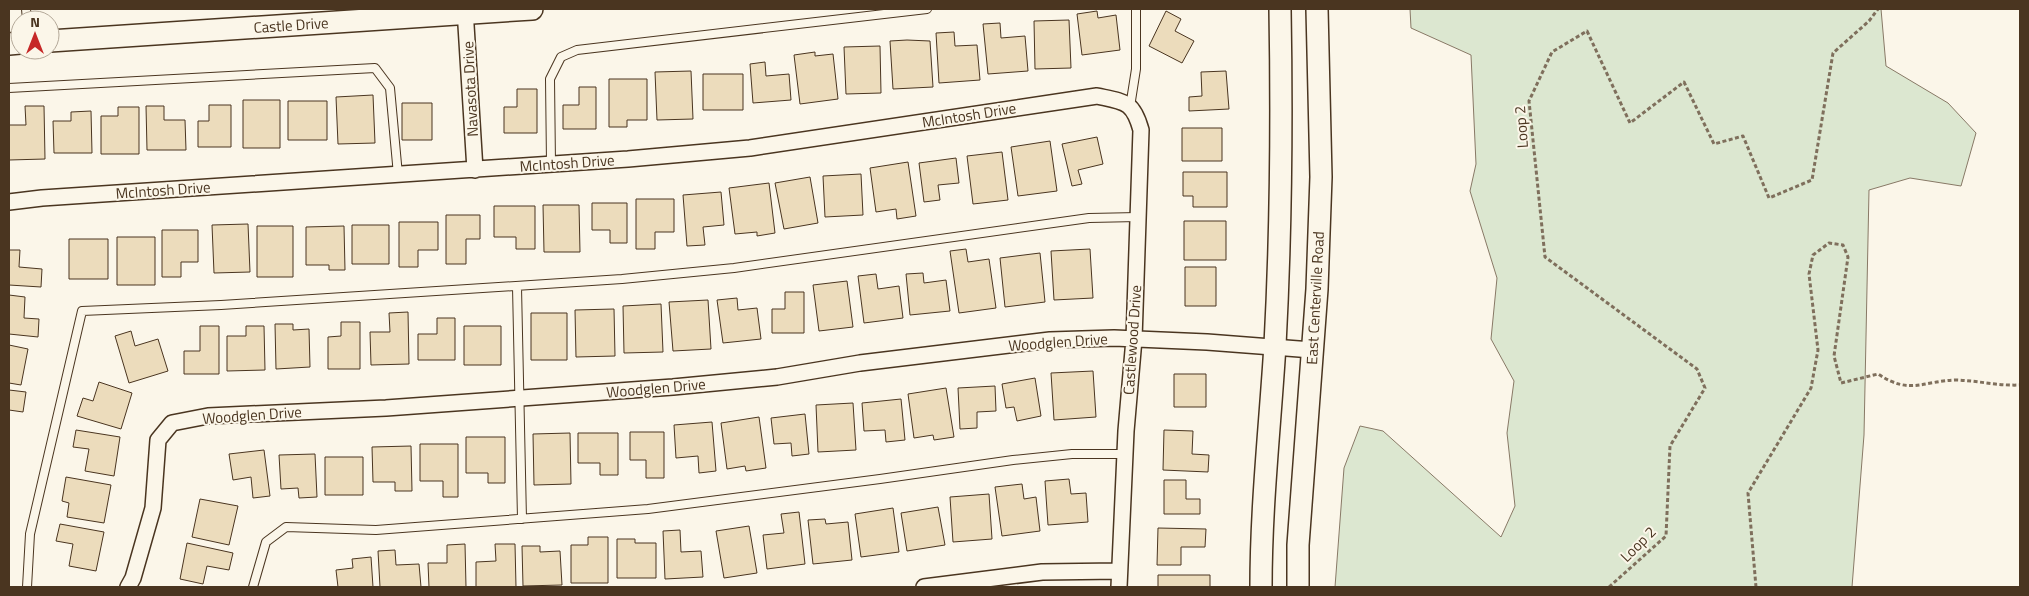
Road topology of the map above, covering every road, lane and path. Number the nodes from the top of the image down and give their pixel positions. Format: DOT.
graph roads {
  1 [pos="532,9"];
  2 [pos="927,9"];
  3 [pos="1136,9"];
  4 [pos="1280,9"];
  5 [pos="1318,9"];
  6 [pos="1878,9"];
  7 [pos="465,11"];
  8 [pos="60,40"];
  9 [pos="9,88"];
  10 [pos="1125,104"];
  11 [pos="551,164"];
  12 [pos="475,170"];
  13 [pos="398,175"];
  14 [pos="9,202"];
  15 [pos="1138,218"];
  16 [pos="517,287"];
  17 [pos="1134,340"];
  18 [pos="1274,346"];
  19 [pos="1312,350"];
  20 [pos="2020,385"];
  21 [pos="518,398"];
  22 [pos="1125,454"];
  23 [pos="522,519"];
  24 [pos="1119,571"];
  25 [pos="27,587"];
  26 [pos="128,587"];
  27 [pos="253,587"];
  28 [pos="924,587"];
  29 [pos="1119,587"];
  30 [pos="1261,587"];
  31 [pos="1298,587"];
  32 [pos="1609,587"];
  33 [pos="1756,587"];
  1 -- 7 [label="main road, Castle Drive"];
  2 -- 11 [label="lane"];
  3 -- 10 [label="lane"];
  4 -- 18 [label="main road"];
  5 -- 19 [label="main road, East Centerville Road"];
  6 -- 32 [label="path, Loop 2"];
  7 -- 8 [label="main road, Castle Drive"];
  7 -- 12 [label="street, Navasota Drive"];
  9 -- 13 [label="lane"];
  10 -- 11 [label="street, McIntosh Drive"];
  10 -- 15 [label="street, Castlewood Drive"];
  11 -- 12 [label="street, McIntosh Drive"];
  12 -- 13 [label="street, McIntosh Drive"];
  13 -- 14 [label="street, McIntosh Drive"];
  15 -- 16 [label="lane"];
  15 -- 17 [label="street, Castlewood Drive"];
  16 -- 21 [label="lane"];
  16 -- 25 [label="lane"];
  17 -- 18 [label="street, Woodglen Drive"];
  17 -- 21 [label="street, Woodglen Drive"];
  17 -- 22 [label="street, Castlewood Drive"];
  18 -- 19 [label="street, Woodglen Drive"];
  18 -- 30 [label="main road"];
  19 -- 31 [label="main road, East Centerville Road"];
  20 -- 33 [label="path"];
  21 -- 23 [label="lane"];
  21 -- 26 [label="street, Woodglen Drive"];
  22 -- 23 [label="lane"];
  22 -- 24 [label="street, Castlewood Drive"];
  23 -- 27 [label="lane"];
  24 -- 28 [label="street"];
  24 -- 29 [label="street, Castlewood Drive"];
}
